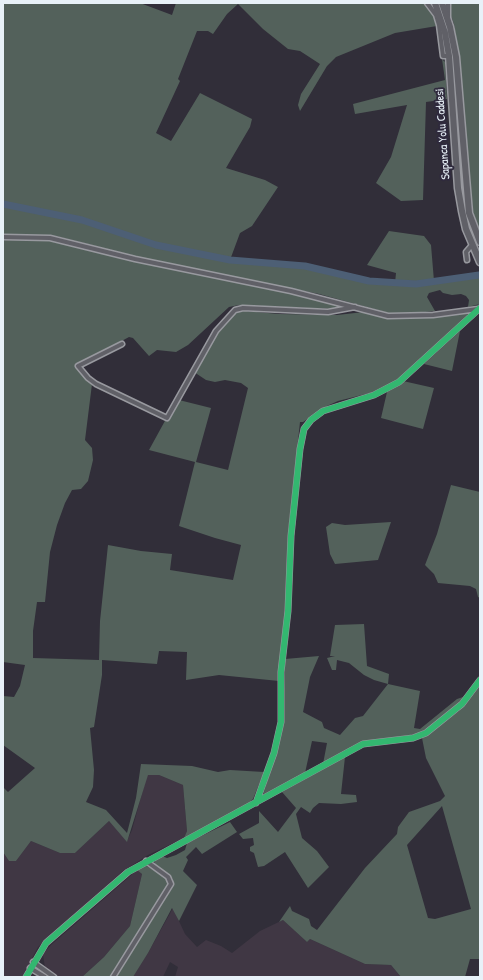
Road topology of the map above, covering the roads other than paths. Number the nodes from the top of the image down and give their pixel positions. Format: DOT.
graph roads {
  1 [pos="427,3"];
  2 [pos="435,3"];
  3 [pos="442,3"];
  4 [pos="448,3"];
  5 [pos="447,17"];
  6 [pos="446,56"];
  7 [pos="3,237"];
  8 [pos="480,242"];
  9 [pos="472,244"];
  10 [pos="467,260"];
  11 [pos="480,262"];
  12 [pos="356,307"];
  13 [pos="479,308"];
  14 [pos="122,344"];
  15 [pos="480,680"];
  16 [pos="256,803"];
  17 [pos="146,861"];
  18 [pos="33,962"];
  19 [pos="30,968"];
  20 [pos="26,977"];
  21 [pos="45,977"];
  22 [pos="54,977"];
  23 [pos="113,977"];
  1 -- 6 [label="street"];
  2 -- 6 [label="highway, Sapanca Yolu Caddesi"];
  3 -- 5 [label="highway, Sapanca Yolu Caddesi"];
  4 -- 5 [label="street"];
  5 -- 8 [label="highway, Sapanca Yolu Caddesi"];
  6 -- 9 [label="highway, Sapanca Yolu Caddesi"];
  7 -- 12 [label="street"];
  9 -- 10 [label="street"];
  9 -- 11 [label="highway, Sapanca Yolu Caddesi"];
  12 -- 13 [label="street"];
  12 -- 14 [label="street"];
  13 -- 16 [label="street"];
  15 -- 16 [label="street"];
  16 -- 17 [label="street"];
  17 -- 18 [label="street"];
  17 -- 23 [label="street"];
  18 -- 19 [label="street"];
  18 -- 22 [label="street"];
  19 -- 20 [label="street"];
  19 -- 21 [label="street"];
}
